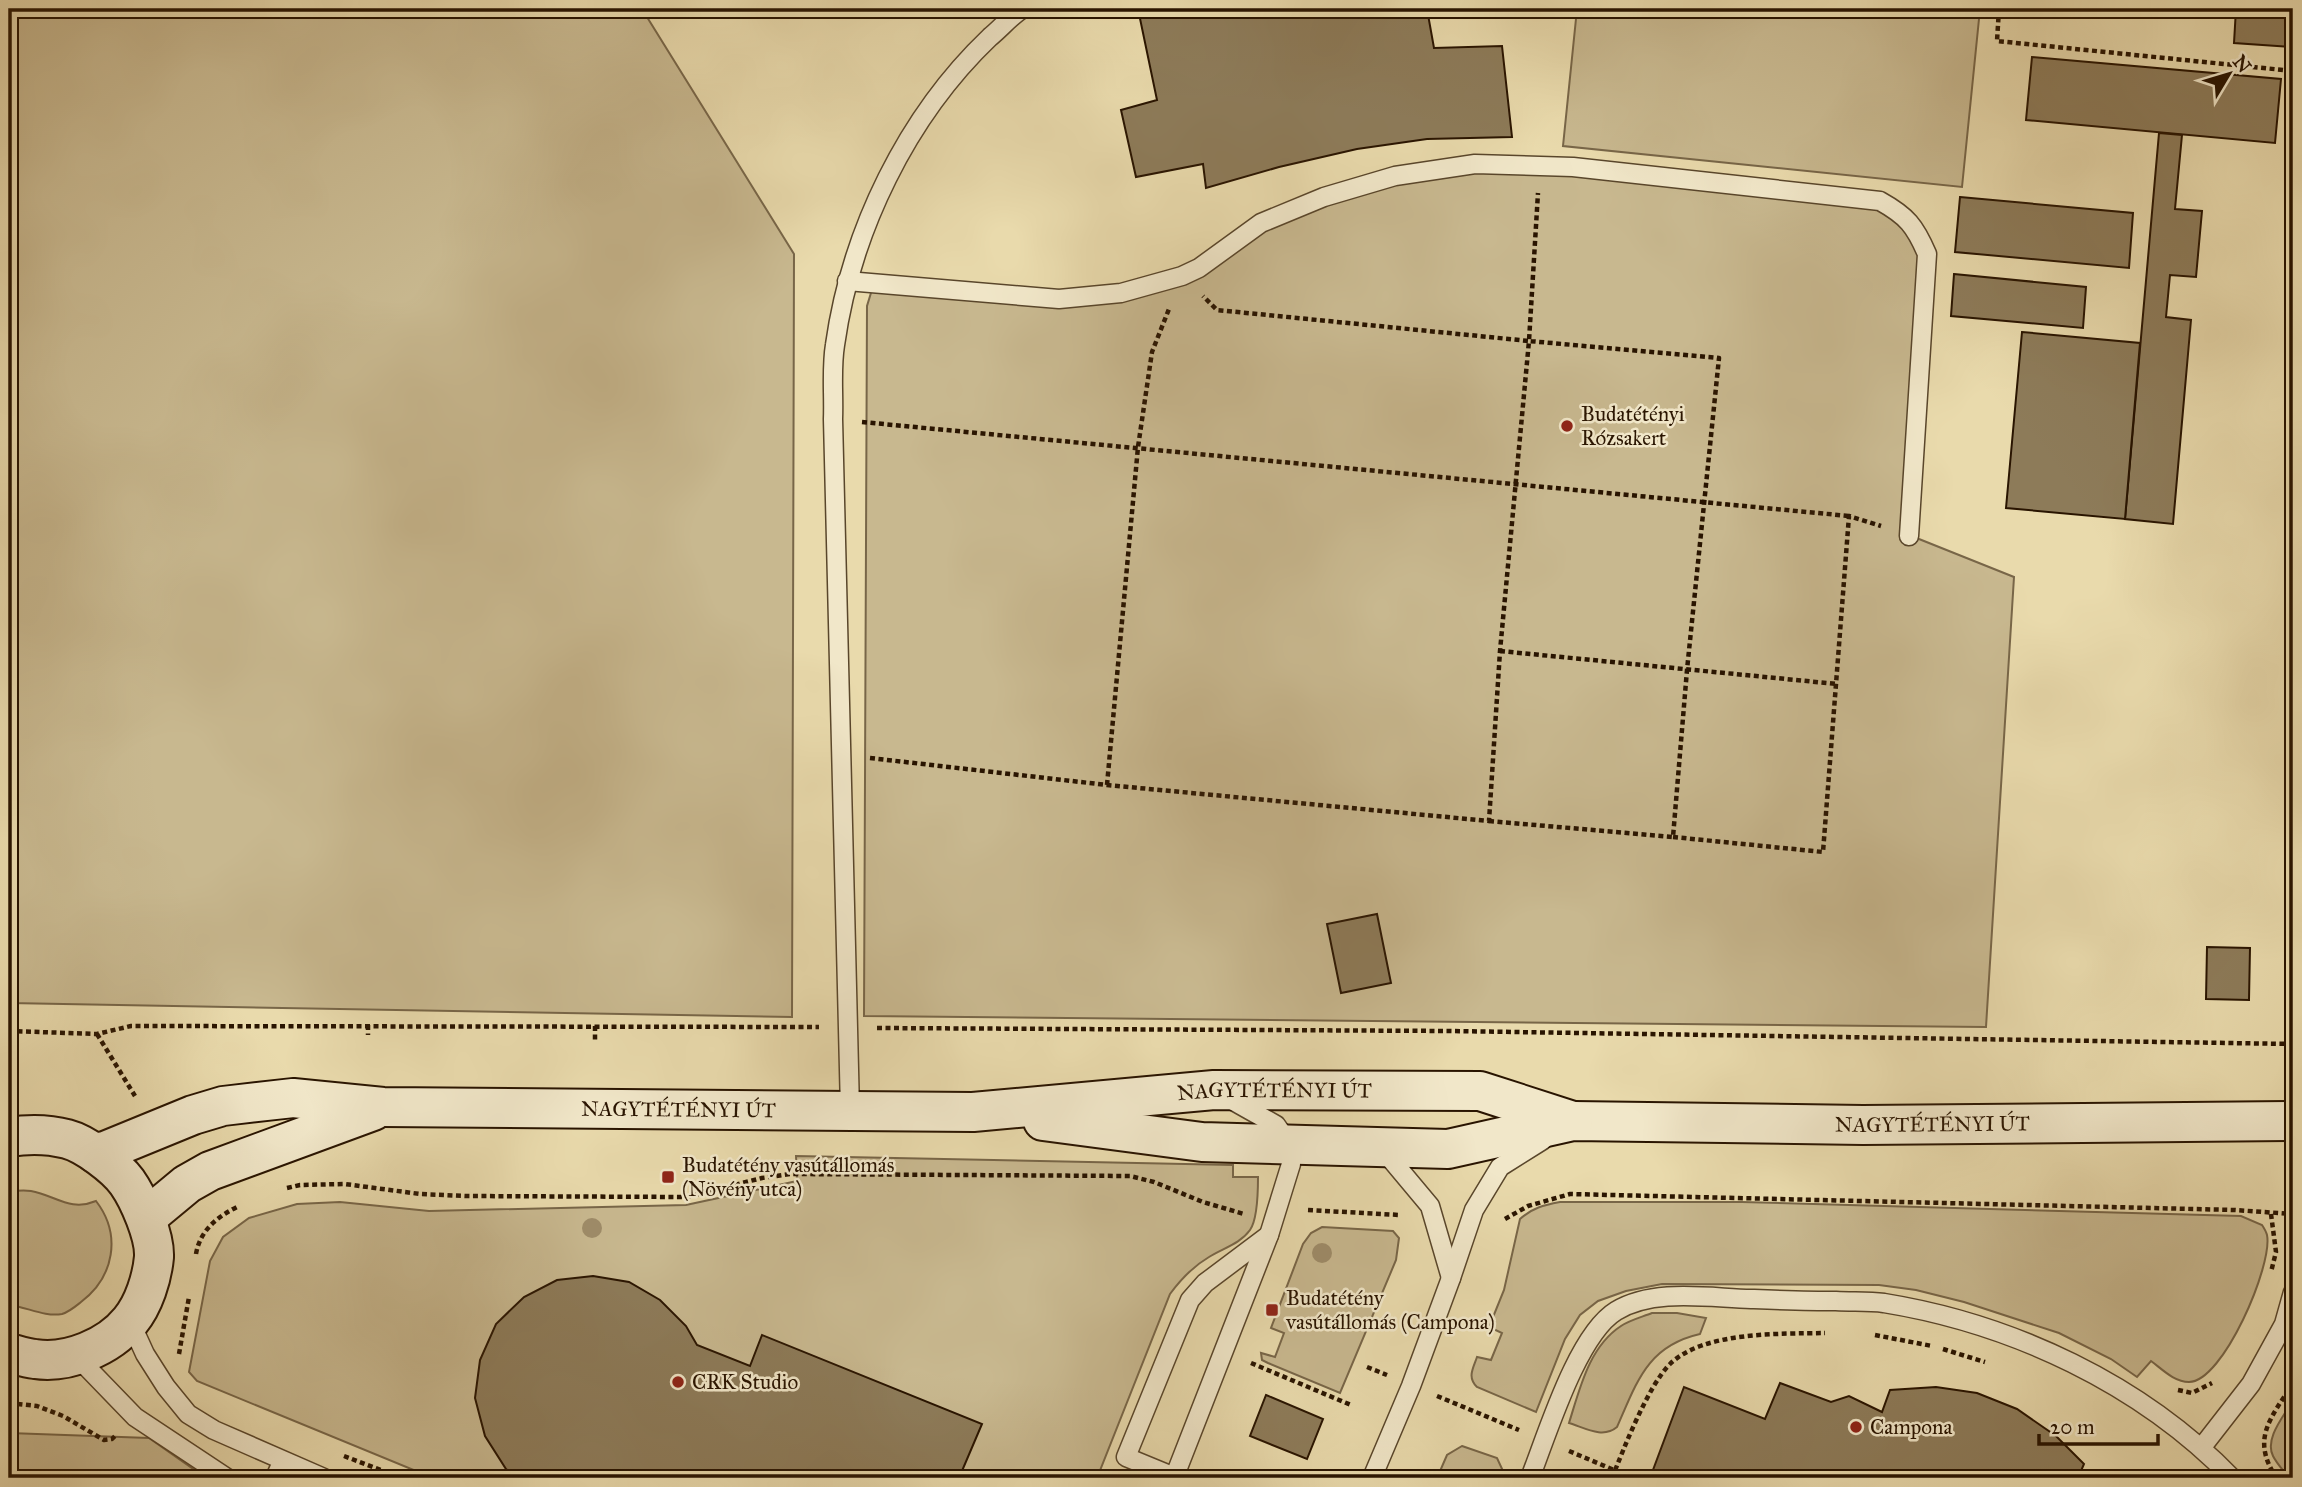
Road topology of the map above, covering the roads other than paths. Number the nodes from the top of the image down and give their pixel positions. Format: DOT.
graph roads {
  1 [pos="1022,9"];
  2 [pos="847,281"];
  3 [pos="1909,536"];
  4 [pos="1214,1090"];
  5 [pos="383,1107"];
  6 [pos="849,1110"];
  7 [pos="973,1112"];
  8 [pos="1573,1121"];
  9 [pos="2293,1121"];
  10 [pos="9,1137"];
  11 [pos="1290,1145"];
  12 [pos="1381,1148"];
  13 [pos="95,1153"];
  14 [pos="146,1218"];
  15 [pos="1269,1235"];
  16 [pos="1451,1278"];
  17 [pos="2293,1292"];
  18 [pos="130,1321"];
  19 [pos="9,1353"];
  20 [pos="76,1356"];
  21 [pos="2202,1447"];
  22 [pos="279,1470"];
  23 [pos="1371,1475"];
  24 [pos="227,1478"];
  25 [pos="324,1478"];
  26 [pos="1175,1478"];
  27 [pos="1530,1478"];
  28 [pos="2232,1478"];
  1 -- 2 [label="lane"];
  2 -- 3 [label="lane"];
  2 -- 6 [label="lane"];
  4 -- 7 [label="main road, NAGYTÉTÉNYI ÚT"];
  4 -- 8 [label="main road, NAGYTÉTÉNYI ÚT"];
  4 -- 11 [label="lane"];
  5 -- 6 [label="main road, NAGYTÉTÉNYI ÚT"];
  5 -- 13 [label="main road, NAGYTÉTÉNYI ÚT"];
  5 -- 14 [label="main road, NAGYTÉTÉNYI ÚT"];
  6 -- 7 [label="main road, NAGYTÉTÉNYI ÚT"];
  7 -- 11 [label="main road, NAGYTÉTÉNYI ÚT"];
  8 -- 9 [label="main road, NAGYTÉTÉNYI ÚT"];
  8 -- 12 [label="main road, NAGYTÉTÉNYI ÚT"];
  8 -- 16 [label="lane"];
  10 -- 13 [label="main road"];
  11 -- 12 [label="main road, NAGYTÉTÉNYI ÚT"];
  11 -- 15 [label="lane"];
  12 -- 16 [label="lane"];
  13 -- 14 [label="main road"];
  14 -- 18 [label="main road"];
  15 -- 26 [label="lane"];
  15 -- 26 [label="lane"];
  16 -- 23 [label="lane"];
  17 -- 21 [label="lane"];
  18 -- 20 [label="main road"];
  18 -- 22 [label="lane"];
  19 -- 20 [label="main road"];
  20 -- 24 [label="lane"];
  21 -- 27 [label="lane"];
  21 -- 28 [label="lane"];
  22 -- 25 [label="lane"];
}
